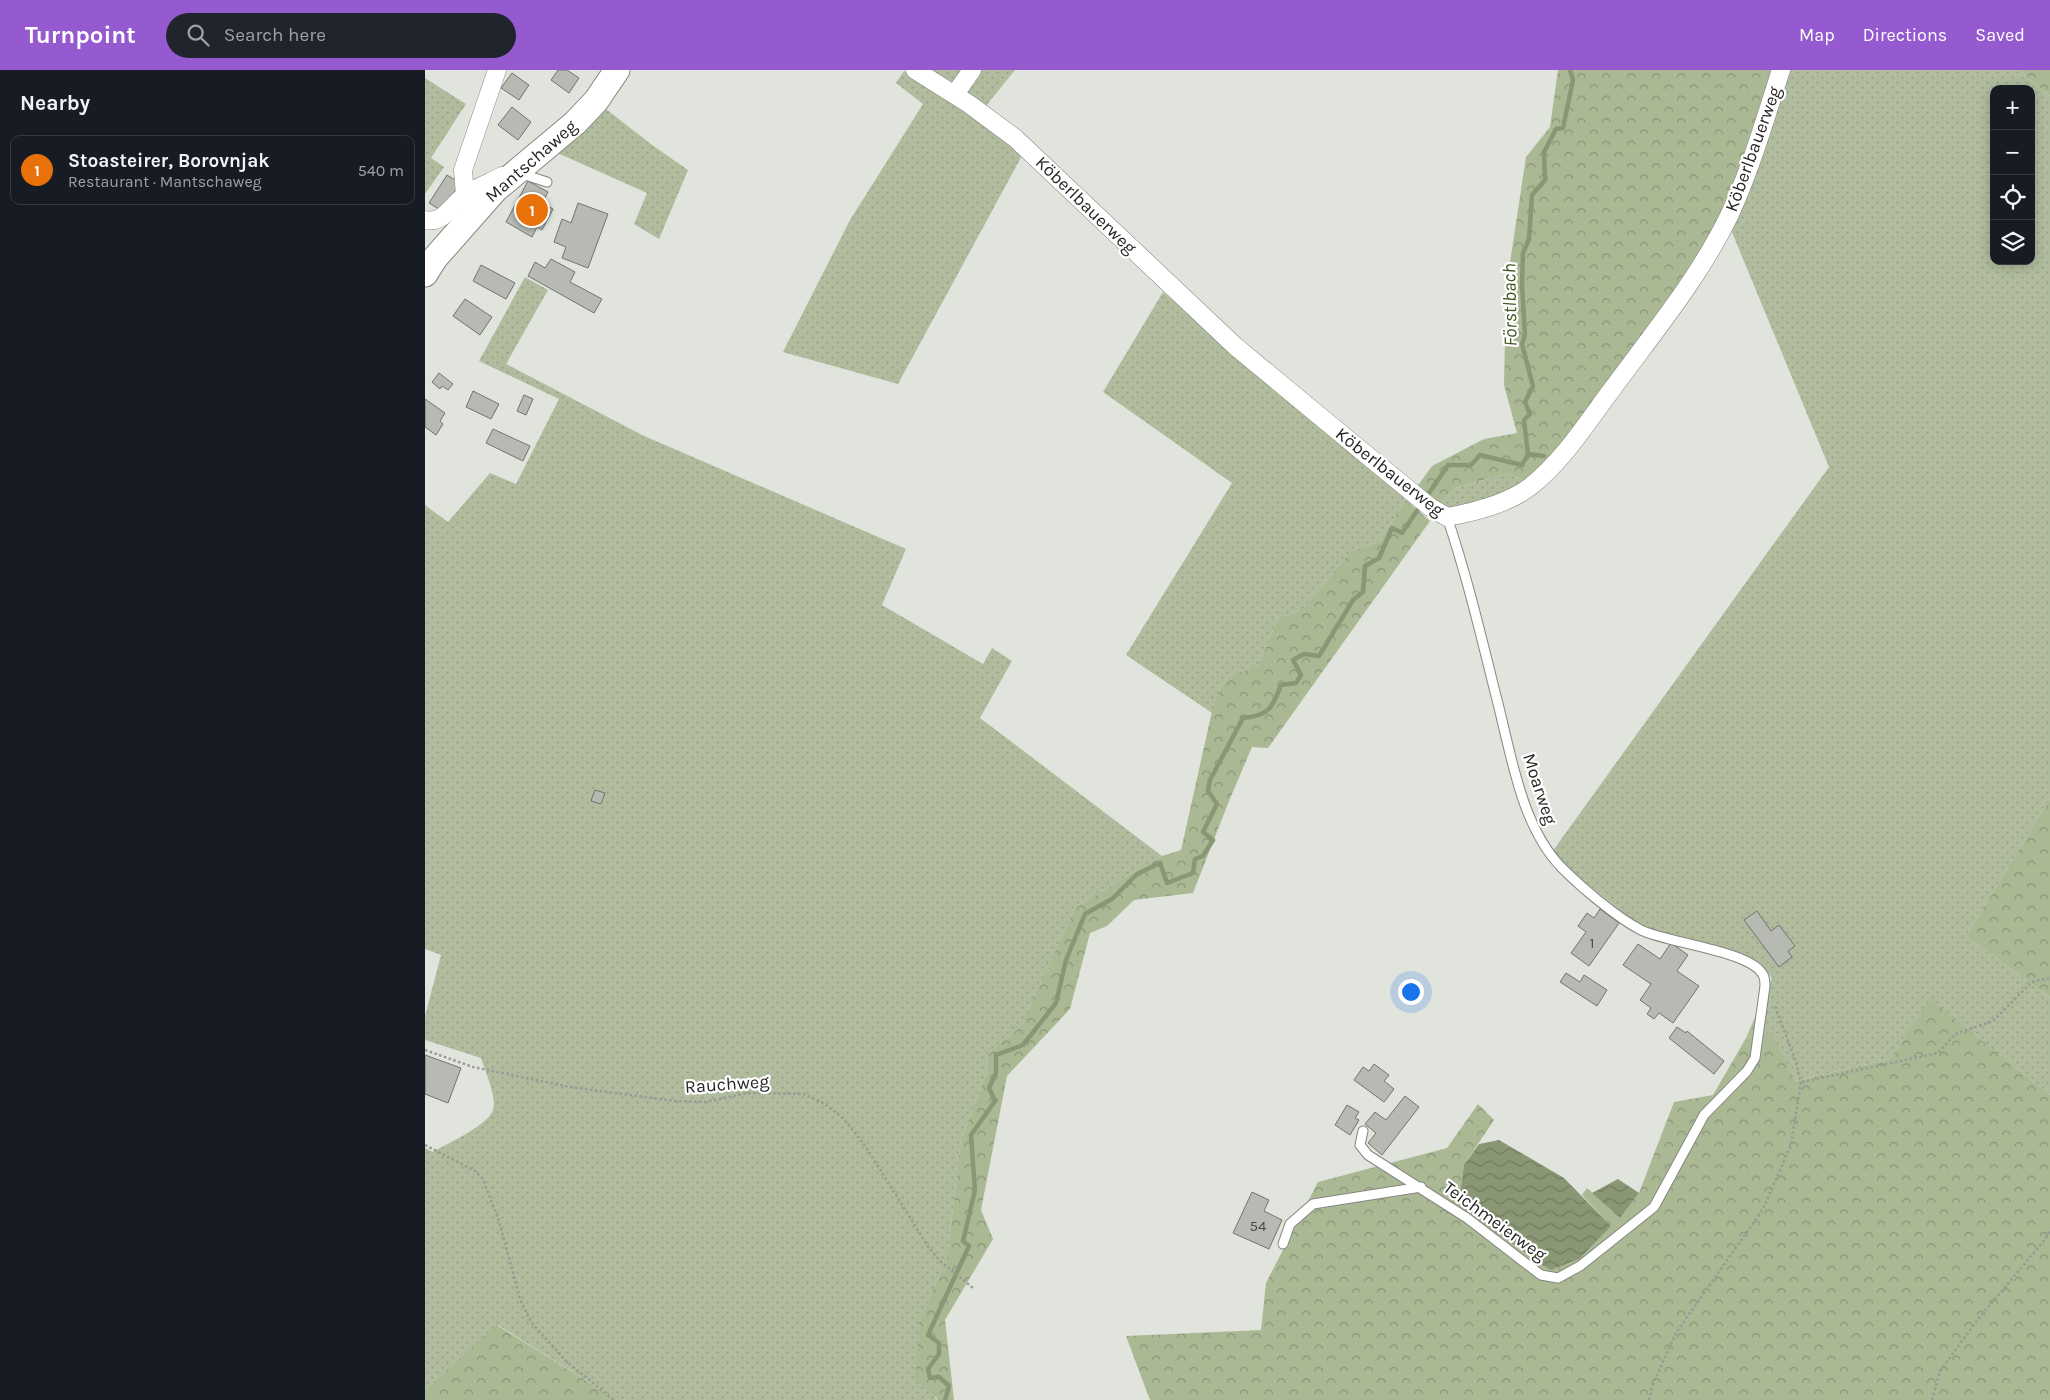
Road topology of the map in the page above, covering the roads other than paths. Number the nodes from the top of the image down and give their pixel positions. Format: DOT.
graph roads {
  1 [pos="497,70"];
  2 [pos="617,70"];
  3 [pos="915,70"];
  4 [pos="972,70"];
  5 [pos="1781,70"];
  6 [pos="955,94"];
  7 [pos="523,168"];
  8 [pos="547,182"];
  9 [pos="465,195"];
  10 [pos="446,215"];
  11 [pos="425,220"];
  12 [pos="430,266"];
  13 [pos="1447,518"];
  14 [pos="1764,976"];
  15 [pos="1363,1131"];
  16 [pos="1421,1187"];
  17 [pos="1283,1244"];
  1 -- 9 [label="street"];
  2 -- 7 [label="street, Mantschaweg"];
  3 -- 6 [label="street, Köberlbauerweg"];
  4 -- 6 [label="street"];
  5 -- 13 [label="street, Köberlbauerweg"];
  6 -- 13 [label="street, Köberlbauerweg"];
  7 -- 8 [label="lane"];
  7 -- 9 [label="street"];
  7 -- 12 [label="street, Mantschaweg"];
  9 -- 10 [label="street"];
  10 -- 11 [label="street"];
  10 -- 12 [label="street"];
  13 -- 14 [label="lane, Moarweg"];
  14 -- 16 [label="lane, Teichmeierweg"];
  15 -- 16 [label="lane, Teichmeierweg"];
  16 -- 17 [label="lane, Teichmeierweg"];
}
